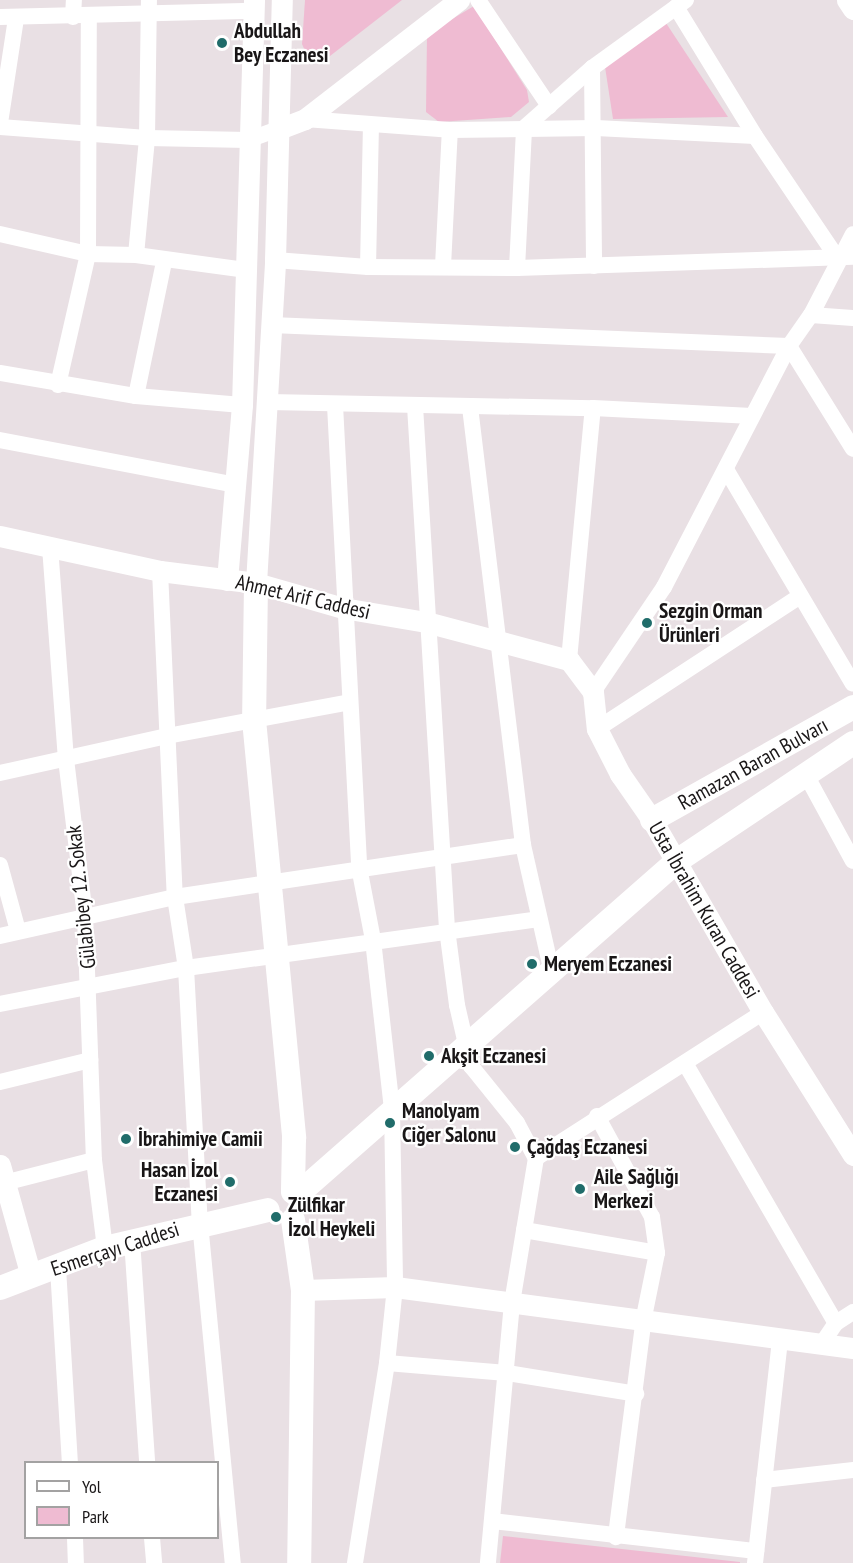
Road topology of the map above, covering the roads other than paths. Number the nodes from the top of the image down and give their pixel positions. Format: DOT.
graph roads {
  1 [pos="282,0"];
  2 [pos="459,0"];
  3 [pos="478,0"];
  4 [pos="847,0"];
  5 [pos="681,4"];
  6 [pos="254,6"];
  7 [pos="149,7"];
  8 [pos="853,9"];
  9 [pos="79,11"];
  10 [pos="8,18"];
  11 [pos="592,68"];
  12 [pos="549,106"];
  13 [pos="305,119"];
  14 [pos="0,125"];
  15 [pos="371,126"];
  16 [pos="524,128"];
  17 [pos="596,128"];
  18 [pos="279,129"];
  19 [pos="450,130"];
  20 [pos="89,132"];
  21 [pos="755,136"];
  22 [pos="147,138"];
  23 [pos="248,140"];
  24 [pos="0,234"];
  25 [pos="853,234"];
  26 [pos="88,254"];
  27 [pos="136,255"];
  28 [pos="846,258"];
  29 [pos="275,260"];
  30 [pos="164,262"];
  31 [pos="443,266"];
  32 [pos="594,266"];
  33 [pos="368,267"];
  34 [pos="517,268"];
  35 [pos="245,270"];
  36 [pos="811,315"];
  37 [pos="853,318"];
  38 [pos="271,325"];
  39 [pos="789,345"];
  40 [pos="0,373"];
  41 [pos="58,385"];
  42 [pos="136,396"];
  43 [pos="268,402"];
  44 [pos="242,405"];
  45 [pos="335,405"];
  46 [pos="415,406"];
  47 [pos="470,407"];
  48 [pos="593,408"];
  49 [pos="752,416"];
  50 [pos="0,440"];
  51 [pos="853,449"];
  52 [pos="727,471"];
  53 [pos="237,485"];
  54 [pos="0,536"];
  55 [pos="50,547"];
  56 [pos="160,571"];
  57 [pos="227,580"];
  58 [pos="256,583"];
  59 [pos="799,597"];
  60 [pos="343,608"];
  61 [pos="426,622"];
  62 [pos="497,641"];
  63 [pos="569,660"];
  64 [pos="853,684"];
  65 [pos="593,692"];
  66 [pos="350,702"];
  67 [pos="853,707"];
  68 [pos="254,720"];
  69 [pos="597,729"];
  70 [pos="167,736"];
  71 [pos="853,743"];
  72 [pos="66,759"];
  73 [pos="0,773"];
  74 [pos="805,773"];
  75 [pos="652,820"];
  76 [pos="523,845"];
  77 [pos="442,855"];
  78 [pos="677,861"];
  79 [pos="853,861"];
  80 [pos="0,865"];
  81 [pos="359,867"];
  82 [pos="273,881"];
  83 [pos="175,897"];
  84 [pos="85,916"];
  85 [pos="537,919"];
  86 [pos="447,929"];
  87 [pos="18,931"];
  88 [pos="0,936"];
  89 [pos="373,940"];
  90 [pos="278,953"];
  91 [pos="186,968"];
  92 [pos="551,968"];
  93 [pos="90,989"];
  94 [pos="0,1004"];
  95 [pos="763,1012"];
  96 [pos="465,1045"];
  97 [pos="90,1060"];
  98 [pos="685,1063"];
  99 [pos="0,1082"];
  100 [pos="392,1109"];
  101 [pos="597,1116"];
  102 [pos="853,1155"];
  103 [pos="536,1158"];
  104 [pos="94,1160"];
  105 [pos="2,1177"];
  106 [pos="295,1193"];
  107 [pos="268,1210"];
  108 [pos="293,1220"];
  109 [pos="200,1223"];
  110 [pos="524,1230"];
  111 [pos="132,1240"];
  112 [pos="105,1248"];
  113 [pos="657,1253"];
  114 [pos="58,1268"];
  115 [pos="31,1276"];
  116 [pos="394,1287"];
  117 [pos="0,1288"];
  118 [pos="303,1290"];
  119 [pos="512,1303"];
  120 [pos="853,1312"];
  121 [pos="644,1317"];
  122 [pos="836,1323"];
  123 [pos="780,1340"];
  124 [pos="821,1345"];
  125 [pos="853,1348"];
  126 [pos="387,1363"];
  127 [pos="507,1373"];
  128 [pos="636,1394"];
  129 [pos="70,1461"];
  130 [pos="147,1461"];
  131 [pos="853,1470"];
  132 [pos="764,1480"];
  133 [pos="492,1521"];
  134 [pos="616,1537"];
  135 [pos="75,1539"];
  136 [pos="152,1539"];
  137 [pos="755,1557"];
  138 [pos="76,1563"];
  139 [pos="154,1563"];
  140 [pos="233,1563"];
  141 [pos="299,1563"];
  142 [pos="355,1563"];
  143 [pos="488,1563"];
  1 -- 18 [label="street"];
  2 -- 13 [label="street"];
  3 -- 12 [label="street"];
  4 -- 8 [label="street"];
  5 -- 11 [label="street"];
  5 -- 21 [label="street"];
  6 -- 7 [label="street"];
  6 -- 23 [label="street"];
  7 -- 9 [label="street"];
  7 -- 22 [label="street"];
  9 -- 10 [label="street"];
  9 -- 20 [label="street"];
  10 -- 14 [label="street"];
  11 -- 12 [label="street"];
  11 -- 17 [label="street"];
  12 -- 16 [label="street"];
  13 -- 15 [label="street"];
  13 -- 18 [label="street"];
  14 -- 20 [label="street"];
  15 -- 19 [label="street"];
  15 -- 33 [label="street"];
  16 -- 17 [label="street"];
  16 -- 19 [label="street"];
  16 -- 34 [label="street"];
  17 -- 21 [label="street"];
  17 -- 32 [label="street"];
  18 -- 23 [label="street"];
  18 -- 29 [label="street"];
  19 -- 31 [label="street"];
  20 -- 22 [label="street"];
  20 -- 26 [label="street"];
  21 -- 28 [label="street"];
  22 -- 23 [label="street"];
  22 -- 27 [label="street"];
  23 -- 35 [label="street"];
  24 -- 26 [label="street"];
  25 -- 28 [label="street"];
  26 -- 27 [label="street"];
  26 -- 41 [label="street"];
  27 -- 30 [label="street"];
  28 -- 32 [label="street"];
  28 -- 36 [label="street"];
  29 -- 33 [label="street"];
  29 -- 38 [label="street"];
  30 -- 35 [label="street"];
  30 -- 42 [label="street"];
  31 -- 33 [label="street"];
  31 -- 34 [label="street"];
  32 -- 34 [label="street"];
  35 -- 44 [label="street"];
  36 -- 37 [label="street"];
  36 -- 39 [label="street"];
  38 -- 39 [label="street"];
  38 -- 43 [label="street"];
  39 -- 49 [label="street"];
  39 -- 51 [label="street"];
  40 -- 41 [label="street"];
  41 -- 42 [label="street"];
  42 -- 44 [label="street"];
  43 -- 45 [label="street"];
  43 -- 58 [label="street"];
  44 -- 53 [label="street"];
  45 -- 46 [label="street"];
  45 -- 60 [label="street"];
  46 -- 47 [label="street"];
  46 -- 61 [label="street"];
  47 -- 48 [label="street"];
  47 -- 62 [label="street"];
  48 -- 49 [label="street"];
  48 -- 63 [label="street"];
  49 -- 52 [label="street"];
  50 -- 53 [label="street"];
  52 -- 59 [label="street"];
  52 -- 65 [label="street"];
  53 -- 57 [label="street"];
  54 -- 55 [label="street, Ahmet Arif Caddesi"];
  55 -- 56 [label="street, Ahmet Arif Caddesi"];
  55 -- 72 [label="street, Gülabibey 12. Sokak"];
  56 -- 57 [label="street, Ahmet Arif Caddesi"];
  56 -- 70 [label="street"];
  57 -- 58 [label="street, Ahmet Arif Caddesi"];
  58 -- 60 [label="street, Ahmet Arif Caddesi"];
  58 -- 68 [label="main road"];
  59 -- 64 [label="street"];
  59 -- 69 [label="street"];
  60 -- 61 [label="street, Ahmet Arif Caddesi"];
  60 -- 66 [label="street"];
  61 -- 62 [label="street, Ahmet Arif Caddesi"];
  61 -- 77 [label="street"];
  62 -- 63 [label="street, Ahmet Arif Caddesi"];
  62 -- 76 [label="street"];
  63 -- 65 [label="street"];
  65 -- 69 [label="street, Usta İbrahim Kuran Caddesi"];
  66 -- 68 [label="street"];
  66 -- 81 [label="street"];
  67 -- 75 [label="main road, Ramazan Baran Bulvarı"];
  68 -- 70 [label="street"];
  68 -- 82 [label="main road"];
  69 -- 75 [label="street, Usta İbrahim Kuran Caddesi"];
  70 -- 72 [label="street"];
  70 -- 83 [label="street"];
  71 -- 74 [label="main road, Ramazan Baran Bulvarı"];
  72 -- 73 [label="street"];
  72 -- 84 [label="street, Gülabibey 12. Sokak"];
  74 -- 78 [label="main road, Ramazan Baran Bulvarı"];
  74 -- 79 [label="street"];
  75 -- 78 [label="street, Usta İbrahim Kuran Caddesi"];
  76 -- 77 [label="street"];
  76 -- 85 [label="street"];
  77 -- 81 [label="street"];
  77 -- 86 [label="street"];
  78 -- 92 [label="main road, Ramazan Baran Bulvarı"];
  78 -- 95 [label="street, Usta İbrahim Kuran Caddesi"];
  80 -- 87 [label="street"];
  81 -- 82 [label="street"];
  81 -- 89 [label="street"];
  82 -- 83 [label="street"];
  82 -- 90 [label="main road"];
  83 -- 84 [label="street"];
  83 -- 91 [label="street"];
  84 -- 87 [label="street"];
  84 -- 93 [label="street, Gülabibey 12. Sokak"];
  85 -- 86 [label="street"];
  85 -- 92 [label="street"];
  86 -- 89 [label="street"];
  86 -- 96 [label="street"];
  87 -- 88 [label="street"];
  89 -- 90 [label="street"];
  89 -- 100 [label="street"];
  90 -- 91 [label="street"];
  90 -- 106 [label="main road"];
  91 -- 93 [label="street"];
  91 -- 109 [label="street"];
  92 -- 96 [label="main road, Ramazan Baran Bulvarı"];
  93 -- 94 [label="street"];
  93 -- 97 [label="street, Gülabibey 12. Sokak"];
  95 -- 98 [label="street"];
  95 -- 102 [label="street, Usta İbrahim Kuran Caddesi"];
  96 -- 100 [label="main road, Ramazan Baran Bulvarı"];
  96 -- 103 [label="street"];
  97 -- 99 [label="street"];
  97 -- 104 [label="street, Gülabibey 12. Sokak"];
  98 -- 101 [label="street"];
  98 -- 122 [label="street"];
  100 -- 106 [label="main road, Ramazan Baran Bulvarı"];
  100 -- 116 [label="street"];
  101 -- 103 [label="street"];
  101 -- 113 [label="street"];
  103 -- 110 [label="street"];
  104 -- 105 [label="street"];
  104 -- 112 [label="street, Gülabibey 12. Sokak"];
  105 -- 115 [label="street"];
  106 -- 107 [label="main road"];
  106 -- 108 [label="main road"];
  107 -- 108 [label="main road"];
  107 -- 109 [label="main road, Esmerçayı Caddesi"];
  108 -- 118 [label="main road"];
  109 -- 111 [label="main road, Esmerçayı Caddesi"];
  109 -- 140 [label="street"];
  110 -- 113 [label="street"];
  110 -- 119 [label="street"];
  111 -- 112 [label="main road, Esmerçayı Caddesi"];
  111 -- 130 [label="street"];
  112 -- 114 [label="main road, Esmerçayı Caddesi"];
  113 -- 121 [label="street"];
  114 -- 115 [label="main road, Esmerçayı Caddesi"];
  114 -- 129 [label="street"];
  115 -- 117 [label="main road, Esmerçayı Caddesi"];
  116 -- 118 [label="street"];
  116 -- 119 [label="street"];
  116 -- 126 [label="street"];
  118 -- 141 [label="main road"];
  119 -- 121 [label="street"];
  119 -- 127 [label="street"];
  120 -- 122 [label="street"];
  121 -- 123 [label="street"];
  121 -- 128 [label="street"];
  122 -- 124 [label="street"];
  123 -- 124 [label="street"];
  123 -- 132 [label="street"];
  124 -- 125 [label="street"];
  126 -- 127 [label="street"];
  126 -- 142 [label="street"];
  127 -- 128 [label="street"];
  127 -- 133 [label="street"];
  128 -- 134 [label="street"];
  131 -- 132 [label="street"];
  132 -- 137 [label="street"];
  133 -- 134 [label="street"];
  133 -- 143 [label="street"];
  134 -- 137 [label="street"];
  135 -- 138 [label="street"];
  136 -- 139 [label="street"];
}
